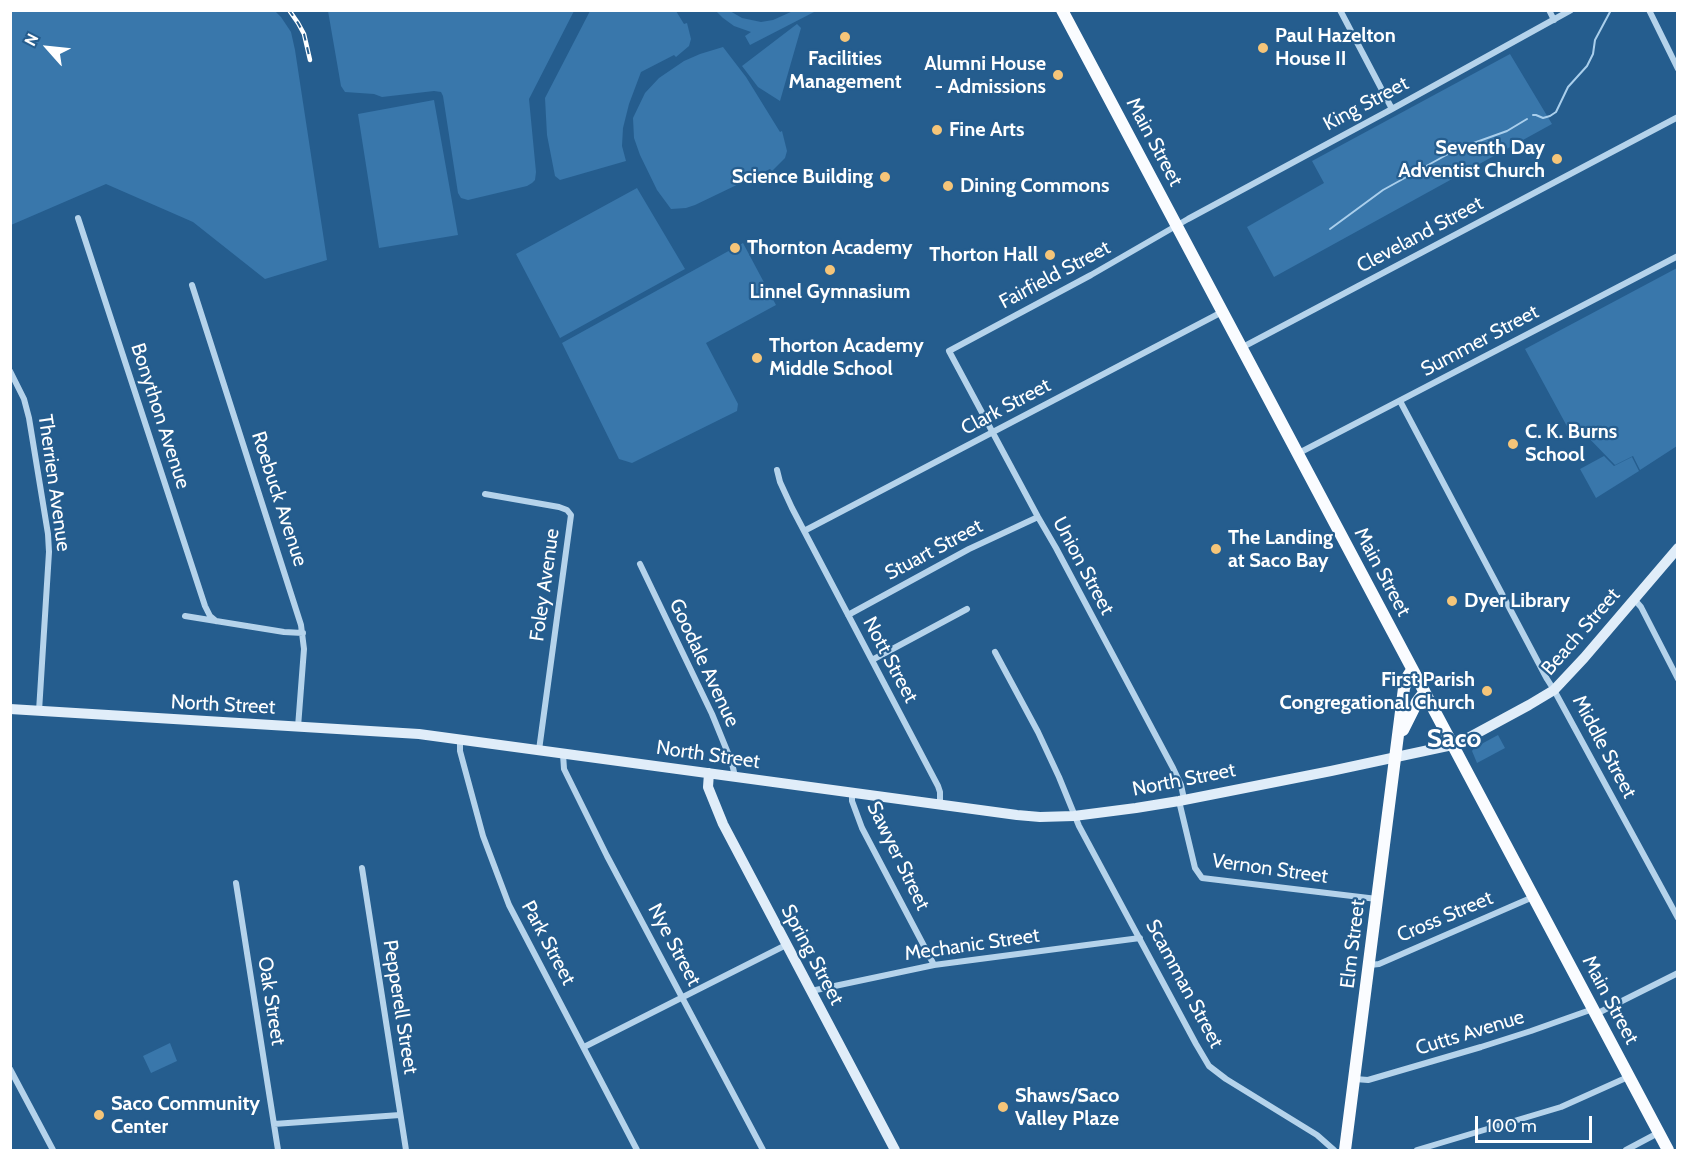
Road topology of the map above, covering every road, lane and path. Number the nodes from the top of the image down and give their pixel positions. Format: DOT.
graph roads {
  1 [pos="1062,10"];
  2 [pos="1340,10"];
  3 [pos="1549,10"];
  4 [pos="1571,10"];
  5 [pos="1649,10"];
  6 [pos="1554,20"];
  7 [pos="1677,69"];
  8 [pos="1392,110"];
  9 [pos="1677,117"];
  10 [pos="78,218"];
  11 [pos="1176,226"];
  12 [pos="1677,256"];
  13 [pos="192,285"];
  14 [pos="1222,312"];
  15 [pos="1241,348"];
  16 [pos="949,351"];
  17 [pos="10,371"];
  18 [pos="1400,401"];
  19 [pos="993,433"];
  20 [pos="1297,454"];
  21 [pos="777,470"];
  22 [pos="485,494"];
  23 [pos="1038,517"];
  24 [pos="804,531"];
  25 [pos="1677,548"];
  26 [pos="640,564"];
  27 [pos="1634,599"];
  28 [pos="968,609"];
  29 [pos="848,615"];
  30 [pos="185,616"];
  31 [pos="216,621"];
  32 [pos="303,633"];
  33 [pos="995,652"];
  34 [pos="872,660"];
  35 [pos="1412,670"];
  36 [pos="1677,679"];
  37 [pos="1554,690"];
  38 [pos="1424,693"];
  39 [pos="10,709"];
  40 [pos="39,711"];
  41 [pos="298,727"];
  42 [pos="460,740"];
  43 [pos="1397,742"];
  44 [pos="1452,746"];
  45 [pos="539,750"];
  46 [pos="563,754"];
  47 [pos="1395,757"];
  48 [pos="709,773"];
  49 [pos="735,777"];
  50 [pos="852,793"];
  51 [pos="1182,800"];
  52 [pos="940,805"];
  53 [pos="1074,816"];
  54 [pos="362,868"];
  55 [pos="236,883"];
  56 [pos="1533,897"];
  57 [pos="1378,899"];
  58 [pos="1677,918"];
  59 [pos="1140,938"];
  60 [pos="786,945"];
  61 [pos="934,965"];
  62 [pos="1370,965"];
  63 [pos="1677,973"];
  64 [pos="811,991"];
  65 [pos="683,996"];
  66 [pos="1594,1011"];
  67 [pos="584,1047"];
  68 [pos="10,1069"];
  69 [pos="1628,1077"];
  70 [pos="1355,1079"];
  71 [pos="400,1115"];
  72 [pos="274,1124"];
  73 [pos="1658,1133"];
  74 [pos="53,1150"];
  75 [pos="278,1150"];
  76 [pos="406,1150"];
  77 [pos="638,1150"];
  78 [pos="763,1150"];
  79 [pos="895,1150"];
  80 [pos="1334,1150"];
  81 [pos="1345,1150"];
  82 [pos="1417,1150"];
  83 [pos="1626,1150"];
  84 [pos="1668,1150"];
  1 -- 11 [label="main road, Main Street"];
  2 -- 8 [label="street"];
  3 -- 6 [label="street"];
  4 -- 6 [label="street, King Street"];
  5 -- 7 [label="street"];
  6 -- 8 [label="street, King Street"];
  8 -- 11 [label="street, King Street"];
  9 -- 15 [label="street, Cleveland Street"];
  10 -- 31 [label="street, Bonython Avenue"];
  11 -- 14 [label="main road, Main Street"];
  11 -- 16 [label="street, Fairfield Street"];
  12 -- 18 [label="street, Summer Street"];
  13 -- 32 [label="street, Roebuck Avenue"];
  14 -- 15 [label="main road, Main Street"];
  14 -- 19 [label="street, Clark Street"];
  15 -- 20 [label="main road, Main Street"];
  16 -- 19 [label="street, Union Street"];
  17 -- 40 [label="street, Therrien Avenue"];
  18 -- 20 [label="street, Summer Street"];
  18 -- 37 [label="street, Middle Street"];
  19 -- 23 [label="street, Union Street"];
  19 -- 24 [label="street, Clark Street"];
  20 -- 35 [label="main road, Main Street"];
  21 -- 24 [label="street, Nott Street"];
  22 -- 45 [label="street, Foley Avenue"];
  23 -- 29 [label="street, Stuart Street"];
  23 -- 51 [label="street, Union Street"];
  24 -- 29 [label="street, Nott Street"];
  25 -- 27 [label="main road, Beach Street"];
  26 -- 49 [label="street, Goodale Avenue"];
  27 -- 36 [label="street"];
  27 -- 37 [label="main road, Beach Street"];
  28 -- 34 [label="street"];
  29 -- 34 [label="street, Nott Street"];
  30 -- 31 [label="street"];
  31 -- 32 [label="street"];
  32 -- 41 [label="street, Roebuck Avenue"];
  33 -- 53 [label="street, Scamman Street"];
  34 -- 52 [label="street, Nott Street"];
  35 -- 38 [label="main road, Main Street"];
  35 -- 43 [label="main road, Elm Street"];
  37 -- 44 [label="main road, Beach Street"];
  37 -- 58 [label="street, Middle Street"];
  38 -- 43 [label="main road, Elm Street"];
  38 -- 44 [label="main road, Main Street"];
  39 -- 40 [label="main road, North Street"];
  40 -- 41 [label="main road, North Street"];
  41 -- 42 [label="main road, North Street"];
  42 -- 45 [label="main road, North Street"];
  42 -- 67 [label="street, Park Street"];
  43 -- 47 [label="main road, Elm Street"];
  44 -- 47 [label="main road, Beach Street"];
  44 -- 56 [label="main road, Main Street"];
  45 -- 46 [label="main road, North Street"];
  46 -- 48 [label="main road, North Street"];
  46 -- 65 [label="street, Nye Street"];
  47 -- 51 [label="main road, North Street"];
  47 -- 57 [label="main road, Elm Street"];
  48 -- 49 [label="main road, North Street"];
  48 -- 60 [label="main road, Spring Street"];
  49 -- 50 [label="main road, North Street"];
  50 -- 52 [label="main road, North Street"];
  50 -- 61 [label="street, Sawyer Street"];
  51 -- 53 [label="main road, North Street"];
  51 -- 57 [label="street, Vernon Street"];
  52 -- 53 [label="main road, North Street"];
  53 -- 59 [label="street, Scamman Street"];
  54 -- 71 [label="street, Pepperell Street"];
  55 -- 72 [label="street, Oak Street"];
  56 -- 62 [label="street, Cross Street"];
  56 -- 66 [label="main road, Main Street"];
  57 -- 62 [label="main road, Elm Street"];
  59 -- 61 [label="street, Mechanic Street"];
  59 -- 80 [label="street, Scamman Street"];
  60 -- 64 [label="main road, Spring Street"];
  60 -- 65 [label="street"];
  61 -- 64 [label="street, Mechanic Street"];
  62 -- 70 [label="main road, Elm Street"];
  63 -- 66 [label="street, Cutts Avenue"];
  64 -- 79 [label="main road, Spring Street"];
  65 -- 67 [label="street"];
  65 -- 78 [label="street, Nye Street"];
  66 -- 69 [label="main road, Main Street"];
  66 -- 70 [label="street, Cutts Avenue"];
  67 -- 77 [label="street, Park Street"];
  68 -- 74 [label="street"];
  69 -- 73 [label="main road, Main Street"];
  69 -- 82 [label="street"];
  70 -- 81 [label="main road, Elm Street"];
  71 -- 72 [label="street"];
  71 -- 76 [label="street, Pepperell Street"];
  72 -- 75 [label="street, Oak Street"];
  73 -- 83 [label="street"];
  73 -- 84 [label="main road, Main Street"];
}
